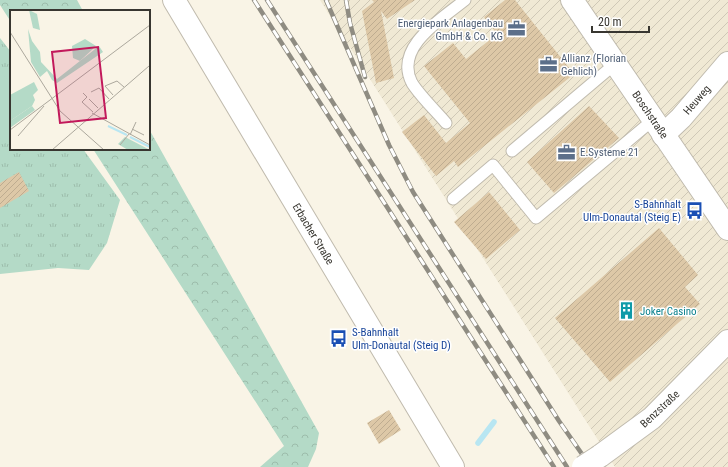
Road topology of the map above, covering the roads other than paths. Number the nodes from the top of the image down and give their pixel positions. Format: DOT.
graph roads {
  1 [pos="174,0"];
  2 [pos="466,0"];
  3 [pos="572,0"];
  4 [pos="728,63"];
  5 [pos="616,64"];
  6 [pos="446,123"];
  7 [pos="658,127"];
  8 [pos="512,151"];
  9 [pos="453,199"];
  10 [pos="728,229"];
  11 [pos="728,341"];
  12 [pos="592,462"];
  13 [pos="453,467"];
  1 -- 13 [label="main road, Erbacher Straße"];
  2 -- 6 [label="lane"];
  3 -- 5 [label="main road, Boschstraße"];
  4 -- 7 [label="main road, Heuweg"];
  5 -- 7 [label="main road, Boschstraße"];
  5 -- 8 [label="lane"];
  7 -- 9 [label="lane"];
  7 -- 10 [label="main road, Boschstraße"];
  11 -- 12 [label="main road, Benzstraße"];
}
